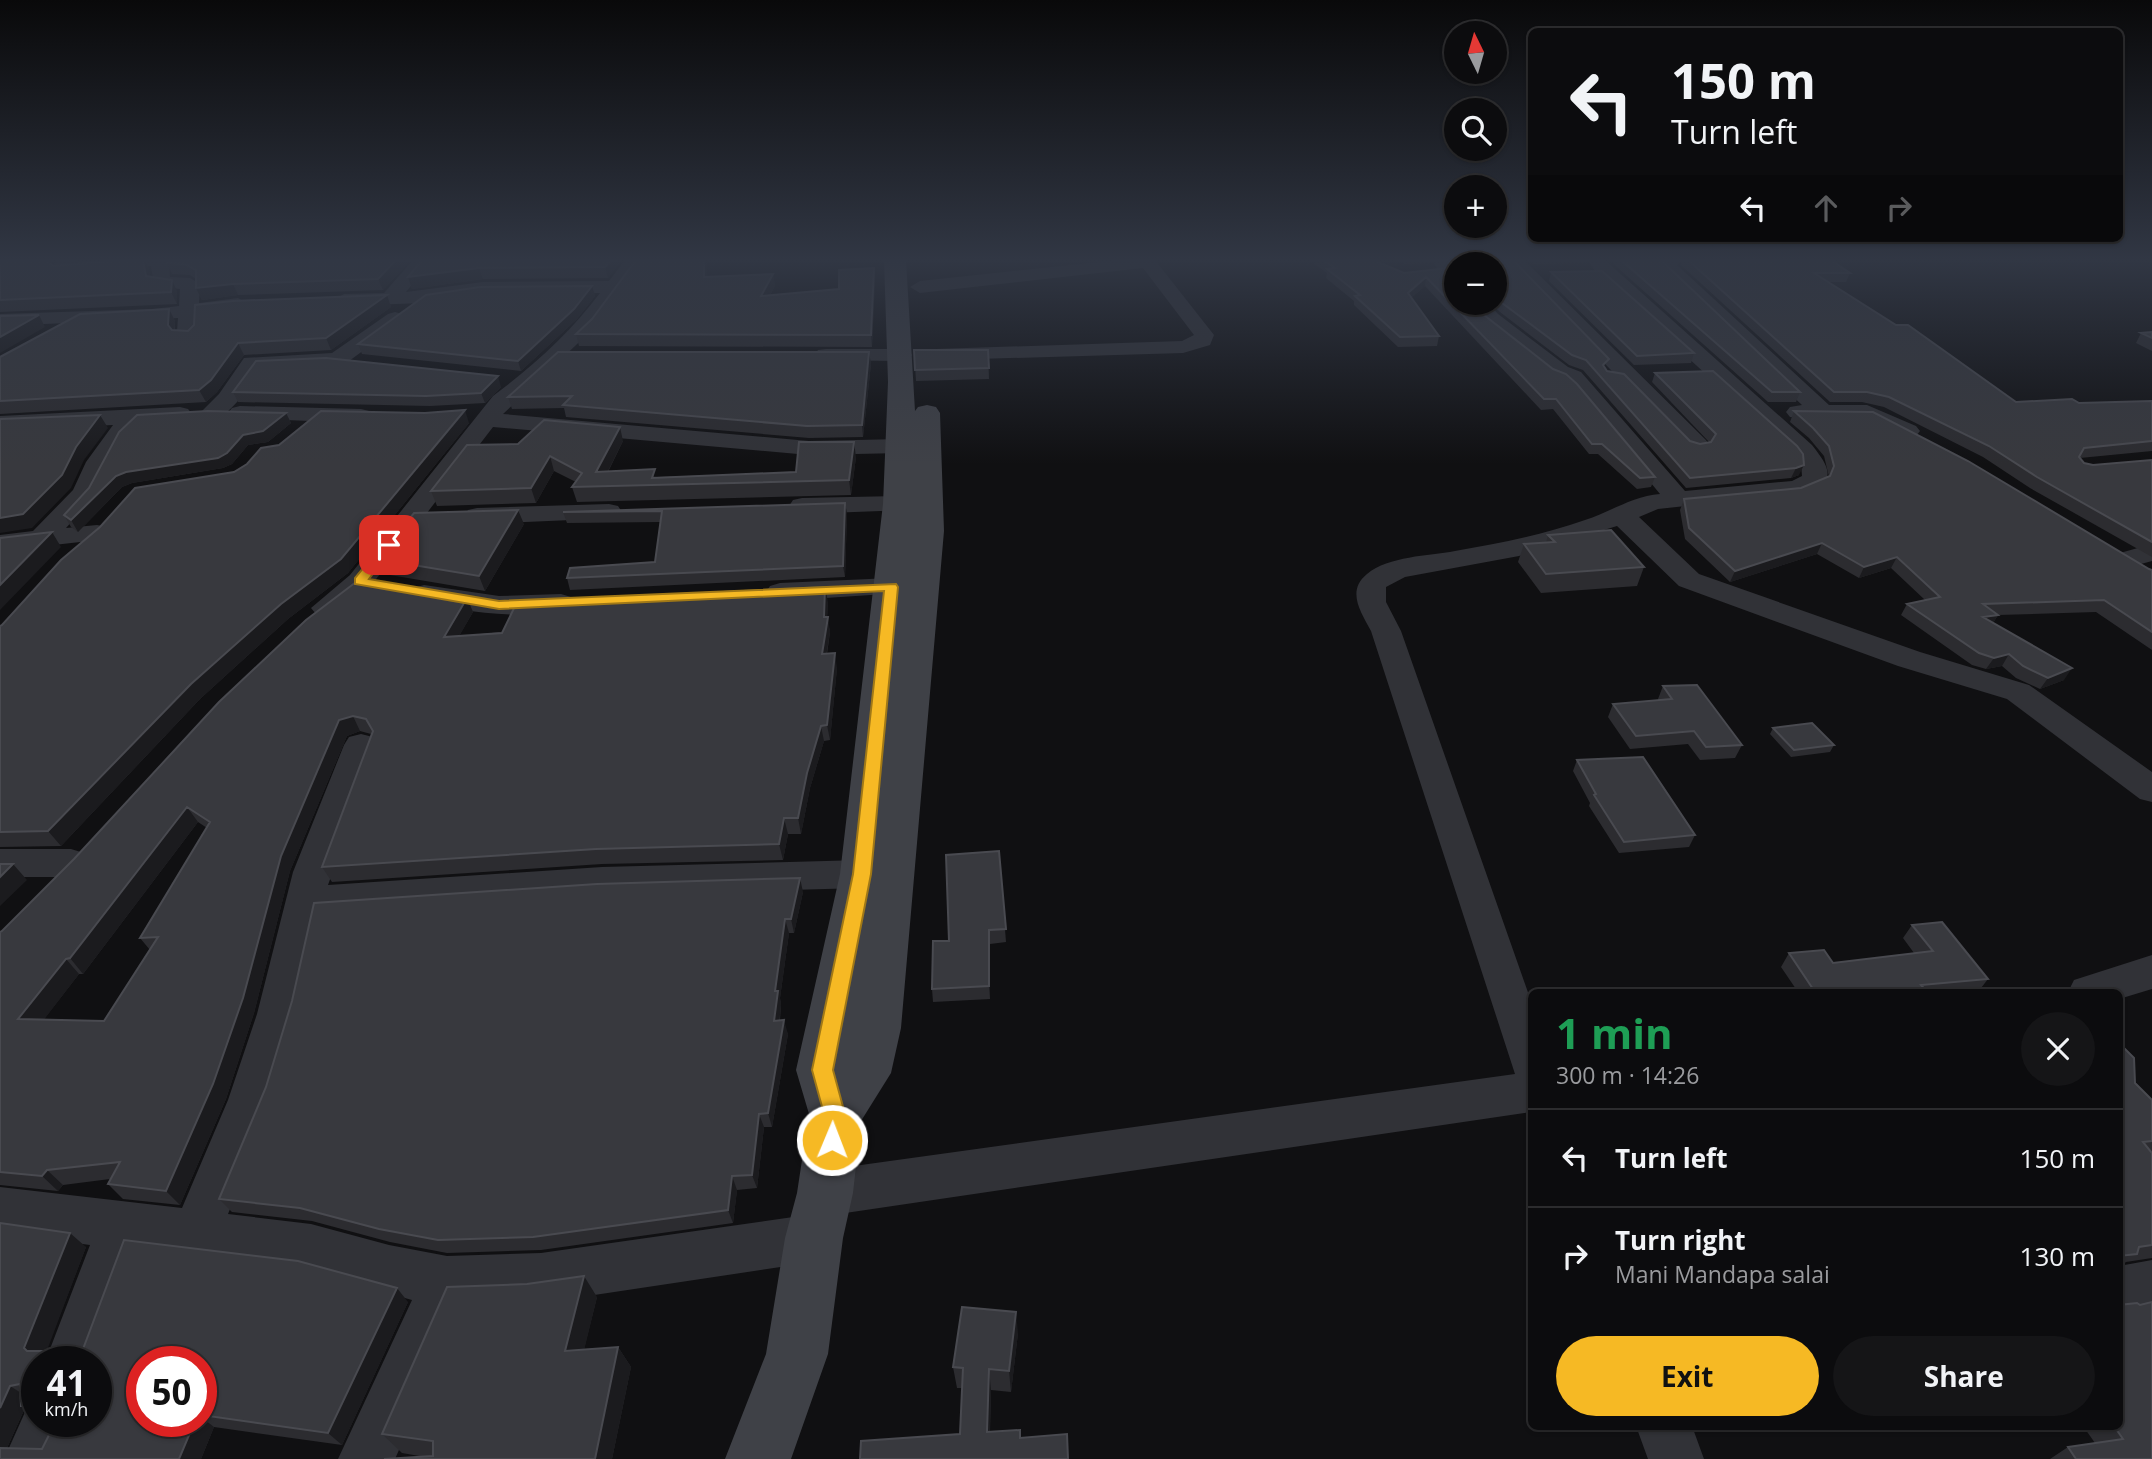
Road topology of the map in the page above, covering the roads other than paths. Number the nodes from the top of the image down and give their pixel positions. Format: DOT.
graph roads {
  1 [pos="64,328"];
  2 [pos="188,328"];
  3 [pos="380,328"];
  4 [pos="583,328"];
  5 [pos="911,328"];
  6 [pos="1199,328"];
  7 [pos="1505,328"];
  8 [pos="1581,328"];
  9 [pos="1657,328"];
  10 [pos="1733,328"];
  11 [pos="187,337"];
  12 [pos="47,338"];
  13 [pos="916,350"];
  14 [pos="555,355"];
  15 [pos="579,355"];
  16 [pos="807,355"];
  17 [pos="331,360"];
  18 [pos="370,365"];
  19 [pos="1651,373"];
  20 [pos="1625,374"];
  21 [pos="1573,376"];
  22 [pos="500,379"];
  23 [pos="527,381"];
  24 [pos="213,412"];
  25 [pos="1762,412"];
  26 [pos="1824,413"];
  27 [pos="483,415"];
  28 [pos="318,416"];
  29 [pos="381,416"];
  30 [pos="135,417"];
  31 [pos="0,423"];
  32 [pos="1926,440"];
  33 [pos="286,442"];
  34 [pos="1697,445"];
  35 [pos="902,446"];
  36 [pos="1679,500"];
  37 [pos="898,504"];
  38 [pos="773,507"];
  39 [pos="634,511"];
  40 [pos="1620,514"];
  41 [pos="435,517"];
  42 [pos="42,538"];
  43 [pos="0,542"];
  44 [pos="68,558"];
  45 [pos="359,581"];
  46 [pos="891,587"];
  47 [pos="746,594"];
  48 [pos="595,601"];
  49 [pos="301,627"];
  50 [pos="360,745"];
  51 [pos="2152,790"];
  52 [pos="0,863"];
  53 [pos="862,874"];
  54 [pos="44,890"];
  55 [pos="303,901"];
  56 [pos="2152,972"];
  57 [pos="2098,989"];
  58 [pos="1528,1054"];
  59 [pos="1528,1093"];
  60 [pos="835,1114"];
  61 [pos="0,1210"];
  62 [pos="820,1216"];
  63 [pos="122,1225"];
  64 [pos="196,1233"];
  65 [pos="447,1281"];
  66 [pos="2152,1285"];
  67 [pos="2123,1291"];
  68 [pos="78,1346"];
  69 [pos="1665,1430"];
  70 [pos="43,1437"];
  71 [pos="32,1459"];
  72 [pos="366,1459"];
  73 [pos="758,1459"];
  74 [pos="1676,1459"];
  1 -- 12 [label="street"];
  2 -- 11 [label="street"];
  3 -- 17 [label="street"];
  4 -- 14 [label="street"];
  5 -- 13 [label="main road"];
  6 -- 13 [label="street"];
  7 -- 21 [label="street"];
  8 -- 20 [label="street"];
  9 -- 25 [label="street"];
  10 -- 26 [label="street"];
  13 -- 16 [label="street"];
  13 -- 35 [label="main road"];
  13 -- 60 [label="main road"];
  14 -- 15 [label="street"];
  14 -- 23 [label="street"];
  17 -- 18 [label="street"];
  17 -- 24 [label="street"];
  19 -- 20 [label="street"];
  20 -- 21 [label="street"];
  20 -- 34 [label="street"];
  21 -- 36 [label="street"];
  22 -- 23 [label="street"];
  23 -- 27 [label="street"];
  24 -- 28 [label="street"];
  24 -- 30 [label="street"];
  25 -- 26 [label="street"];
  25 -- 36 [label="street"];
  26 -- 32 [label="street"];
  27 -- 35 [label="street"];
  27 -- 41 [label="street"];
  28 -- 29 [label="street"];
  28 -- 33 [label="street"];
  30 -- 31 [label="street"];
  30 -- 42 [label="street"];
  35 -- 37 [label="main road"];
  36 -- 40 [label="street"];
  37 -- 38 [label="street"];
  37 -- 46 [label="main road"];
  39 -- 41 [label="street"];
  40 -- 51 [label="street"];
  40 -- 58 [label="street"];
  41 -- 45 [label="street"];
  42 -- 43 [label="street"];
  42 -- 44 [label="street"];
  45 -- 48 [label="street"];
  45 -- 49 [label="street"];
  46 -- 47 [label="street"];
  46 -- 53 [label="main road"];
  50 -- 55 [label="street"];
  52 -- 54 [label="street"];
  53 -- 55 [label="street"];
  53 -- 60 [label="main road"];
  55 -- 64 [label="street"];
  56 -- 57 [label="street"];
  59 -- 62 [label="street"];
  60 -- 62 [label="main road"];
  61 -- 63 [label="street"];
  62 -- 65 [label="street"];
  62 -- 73 [label="main road"];
  63 -- 64 [label="street"];
  63 -- 68 [label="street"];
  64 -- 65 [label="street"];
  65 -- 72 [label="street"];
  66 -- 67 [label="street"];
  69 -- 74 [label="street"];
  70 -- 71 [label="street"];
}
